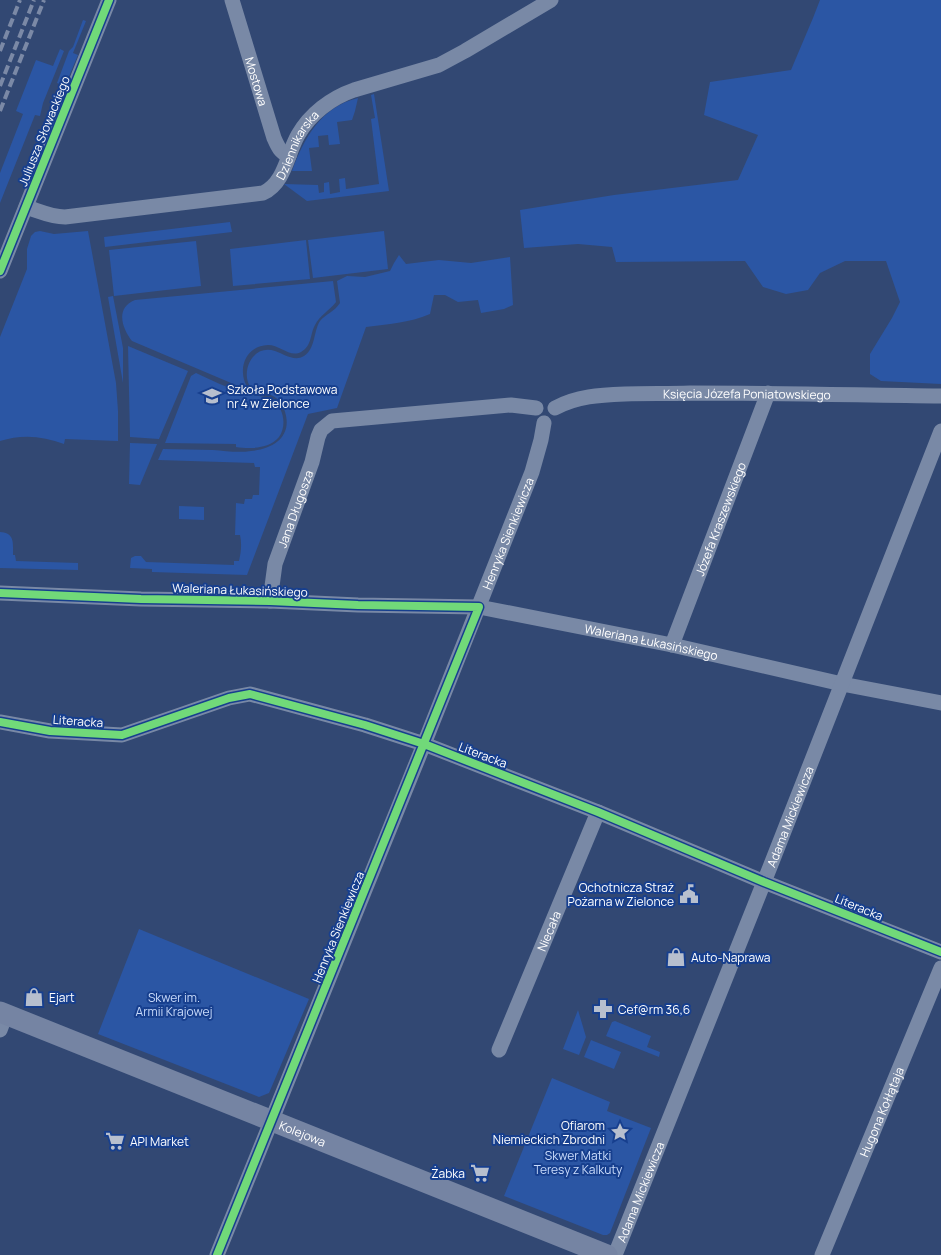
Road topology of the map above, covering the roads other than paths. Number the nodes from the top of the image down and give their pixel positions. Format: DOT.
graph roads {
  1 [pos="109,0"];
  2 [pos="232,0"];
  3 [pos="551,0"];
  4 [pos="289,156"];
  5 [pos="26,207"];
  6 [pos="0,271"];
  7 [pos="768,393"];
  8 [pos="941,396"];
  9 [pos="536,408"];
  10 [pos="555,408"];
  11 [pos="544,423"];
  12 [pos="941,431"];
  13 [pos="0,593"];
  14 [pos="270,601"];
  15 [pos="479,607"];
  16 [pos="672,645"];
  17 [pos="842,684"];
  18 [pos="941,703"];
  19 [pos="0,722"];
  20 [pos="424,744"];
  21 [pos="598,812"];
  22 [pos="764,882"];
  23 [pos="941,952"];
  24 [pos="941,968"];
  25 [pos="2,1019"];
  26 [pos="499,1050"];
  27 [pos="271,1120"];
  28 [pos="216,1255"];
  29 [pos="607,1255"];
  30 [pos="615,1255"];
  31 [pos="822,1255"];
  1 -- 5 [label="street, Juliusza Słowackiego"];
  2 -- 4 [label="street, Mostowa"];
  3 -- 4 [label="street, Dziennikarska"];
  4 -- 5 [label="street, Dziennikarska"];
  5 -- 6 [label="street, Juliusza Słowackiego"];
  7 -- 8 [label="street, Księcia Józefa Poniatowskiego"];
  7 -- 10 [label="street, Księcia Józefa Poniatowskiego"];
  7 -- 16 [label="street, Józefa Kraszewskiego"];
  9 -- 10 [label="street"];
  9 -- 11 [label="street"];
  9 -- 14 [label="street, Jana Długosza"];
  10 -- 11 [label="street"];
  11 -- 15 [label="street, Henryka Sienkiewicza"];
  12 -- 17 [label="street, Adama Mickiewicza"];
  13 -- 14 [label="street, Waleriana Łukasińskiego"];
  14 -- 15 [label="street, Waleriana Łukasińskiego"];
  15 -- 16 [label="street, Waleriana Łukasińskiego"];
  15 -- 20 [label="street, Henryka Sienkiewicza"];
  16 -- 17 [label="street, Waleriana Łukasińskiego"];
  17 -- 18 [label="street, Waleriana Łukasińskiego"];
  17 -- 22 [label="street, Adama Mickiewicza"];
  19 -- 20 [label="street, Literacka"];
  20 -- 21 [label="street, Literacka"];
  20 -- 27 [label="street, Henryka Sienkiewicza"];
  21 -- 22 [label="street, Literacka"];
  21 -- 26 [label="street, Niecała"];
  22 -- 23 [label="street, Literacka"];
  22 -- 30 [label="street, Adama Mickiewicza"];
  24 -- 31 [label="street, Hugona Kołłątaja"];
  25 -- 27 [label="street, Kolejowa"];
  27 -- 28 [label="street, Henryka Sienkiewicza"];
  27 -- 29 [label="street, Kolejowa"];
}
